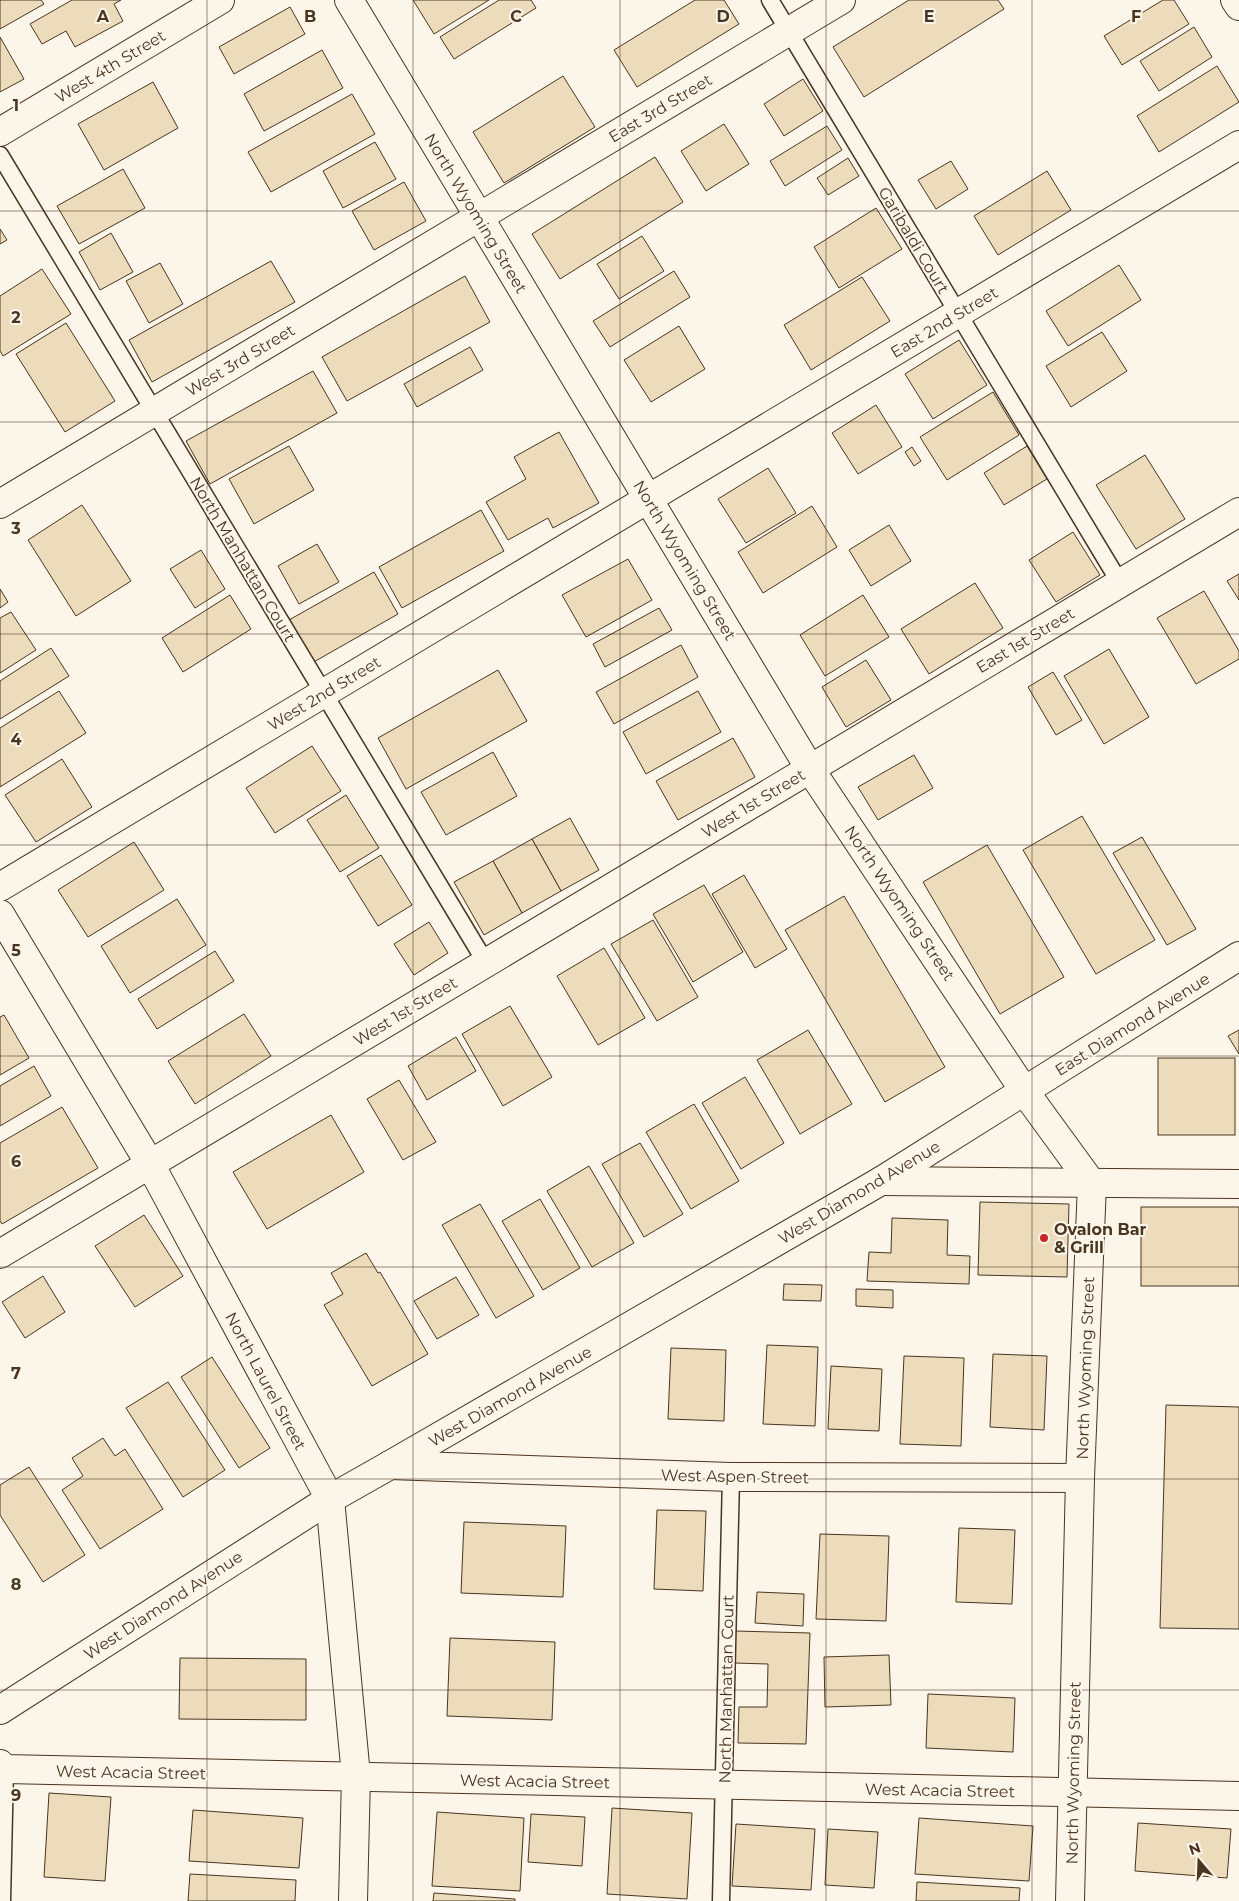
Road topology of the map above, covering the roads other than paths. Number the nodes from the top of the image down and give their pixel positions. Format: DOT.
graph roads {
  1 [pos="220,0"];
  2 [pos="349,0"];
  3 [pos="770,0"];
  4 [pos="841,0"];
  5 [pos="1235,0"];
  6 [pos="1239,6"];
  7 [pos="789,31"];
  8 [pos="0,132"];
  9 [pos="1239,145"];
  10 [pos="0,155"];
  11 [pos="479,217"];
  12 [pos="958,314"];
  13 [pos="154,412"];
  14 [pos="648,499"];
  15 [pos="0,504"];
  16 [pos="1239,512"];
  17 [pos="1120,583"];
  18 [pos="323,693"];
  19 [pos="810,768"];
  20 [pos="0,886"];
  21 [pos="0,914"];
  22 [pos="1239,956"];
  23 [pos="486,964"];
  24 [pos="1025,1092"];
  25 [pos="150,1164"];
  26 [pos="881,1181"];
  27 [pos="1092,1184"];
  28 [pos="1239,1184"];
  29 [pos="0,1254"];
  30 [pos="390,1465"];
  31 [pos="731,1477"];
  32 [pos="1080,1478"];
  33 [pos="330,1499"];
  34 [pos="0,1710"];
  35 [pos="2,1767"];
  36 [pos="356,1776"];
  37 [pos="723,1785"];
  38 [pos="1073,1793"];
  39 [pos="1239,1796"];
  40 [pos="2,1901"];
  41 [pos="353,1901"];
  42 [pos="720,1901"];
  43 [pos="1070,1901"];
  1 -- 8 [label="street, West 4th Street"];
  2 -- 11 [label="street, North Wyoming Street"];
  3 -- 7 [label="lane, Garibaldi Court"];
  4 -- 7 [label="street, East 3rd Street"];
  5 -- 6 [label="street"];
  7 -- 11 [label="street, East 3rd Street"];
  7 -- 12 [label="lane, Garibaldi Court"];
  9 -- 12 [label="street, East 2nd Street"];
  10 -- 13 [label="lane, North Manhattan Court"];
  11 -- 13 [label="street, West 3rd Street"];
  11 -- 14 [label="street, North Wyoming Street"];
  12 -- 14 [label="street, East 2nd Street"];
  12 -- 17 [label="lane, Garibaldi Court"];
  13 -- 15 [label="street, West 3rd Street"];
  13 -- 18 [label="lane, North Manhattan Court"];
  14 -- 18 [label="street, West 2nd Street"];
  14 -- 19 [label="street, North Wyoming Street"];
  16 -- 17 [label="street, East 1st Street"];
  17 -- 19 [label="street, East 1st Street"];
  18 -- 20 [label="street, West 2nd Street"];
  18 -- 23 [label="lane, North Manhattan Court"];
  19 -- 23 [label="street, West 1st Street"];
  19 -- 24 [label="street, North Wyoming Street"];
  21 -- 25 [label="street, North Laurel Street"];
  22 -- 24 [label="street, East Diamond Avenue"];
  23 -- 25 [label="street, West 1st Street"];
  24 -- 26 [label="street, West Diamond Avenue"];
  24 -- 27 [label="street, North Wyoming Street"];
  25 -- 29 [label="street, West 1st Street"];
  25 -- 33 [label="street, North Laurel Street"];
  26 -- 27 [label="street"];
  26 -- 30 [label="street, West Diamond Avenue"];
  27 -- 28 [label="street"];
  27 -- 32 [label="street, North Wyoming Street"];
  30 -- 31 [label="street, West Aspen Street"];
  30 -- 33 [label="street, West Diamond Avenue"];
  31 -- 32 [label="street, West Aspen Street"];
  31 -- 37 [label="lane, North Manhattan Court"];
  32 -- 38 [label="street, North Wyoming Street"];
  33 -- 34 [label="street, West Diamond Avenue"];
  33 -- 36 [label="street, North Laurel Street"];
  35 -- 36 [label="street, West Acacia Street"];
  35 -- 40 [label="lane"];
  36 -- 37 [label="street, West Acacia Street"];
  36 -- 41 [label="street, North Laurel Street"];
  37 -- 38 [label="street, West Acacia Street"];
  37 -- 42 [label="lane, North Manhattan Court"];
  38 -- 39 [label="street, West Acacia Street"];
  38 -- 43 [label="street, North Wyoming Street"];
}
